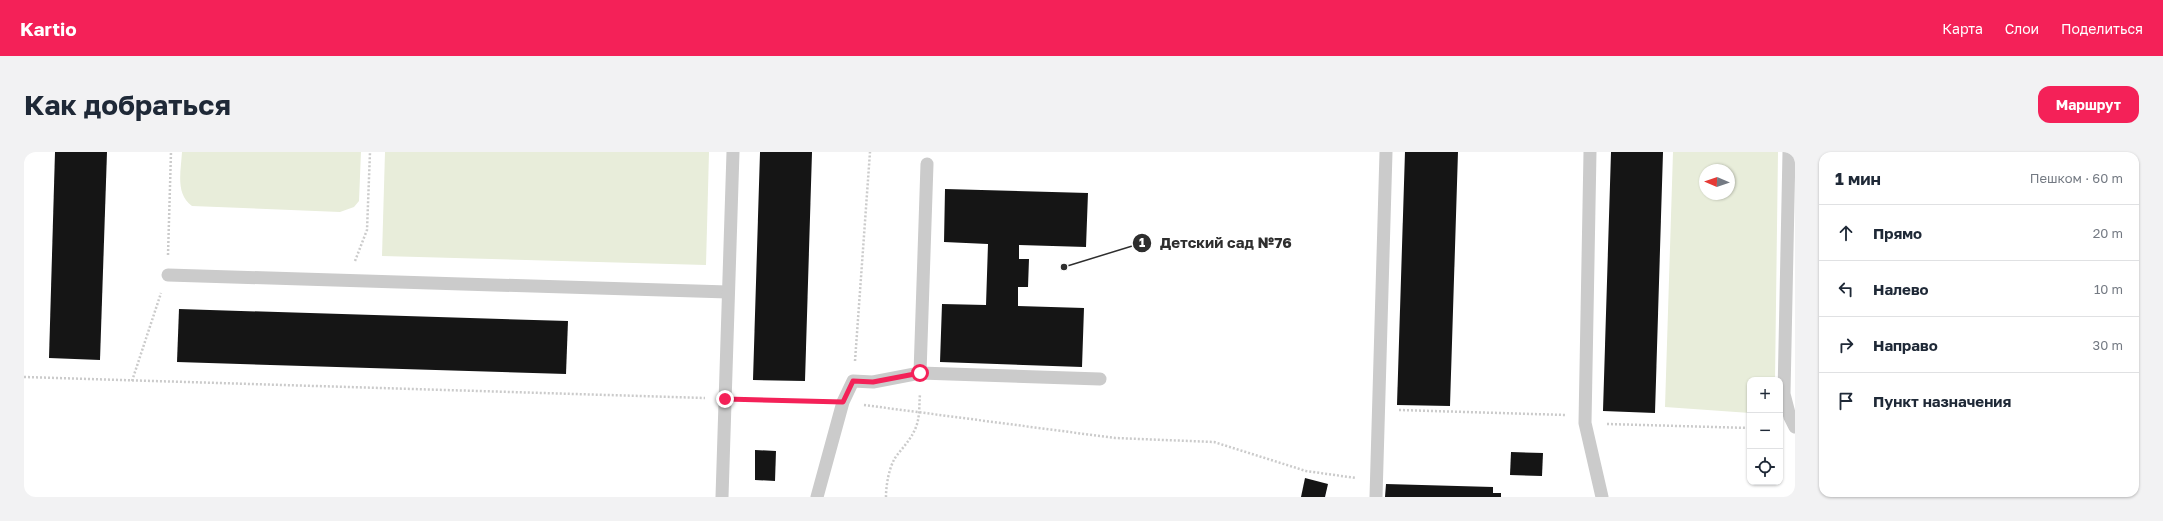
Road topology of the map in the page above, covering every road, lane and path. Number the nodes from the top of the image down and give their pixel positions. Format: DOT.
graph roads {
  1 [pos="171,152"];
  2 [pos="370,152"];
  3 [pos="732,152"];
  4 [pos="870,152"];
  5 [pos="1386,152"];
  6 [pos="1590,152"];
  7 [pos="1789,152"];
  8 [pos="927,164"];
  9 [pos="168,275"];
  10 [pos="348,281"];
  11 [pos="728,292"];
  12 [pos="920,373"];
  13 [pos="24,377"];
  14 [pos="1100,379"];
  15 [pos="132,381"];
  16 [pos="853,381"];
  17 [pos="725,399"];
  18 [pos="843,402"];
  19 [pos="1378,410"];
  20 [pos="919,413"];
  21 [pos="1585,419"];
  22 [pos="1795,427"];
  23 [pos="1747,428"];
  24 [pos="1376,481"];
  25 [pos="722,497"];
  26 [pos="817,497"];
  27 [pos="886,497"];
  28 [pos="1376,497"];
  29 [pos="1602,497"];
  1 -- 9 [label="path"];
  2 -- 10 [label="path"];
  3 -- 11 [label="lane"];
  4 -- 16 [label="path"];
  5 -- 19 [label="lane"];
  6 -- 21 [label="lane"];
  7 -- 22 [label="lane"];
  8 -- 12 [label="lane"];
  9 -- 10 [label="lane"];
  9 -- 15 [label="path"];
  10 -- 11 [label="lane"];
  11 -- 17 [label="lane"];
  12 -- 14 [label="lane"];
  12 -- 16 [label="lane"];
  12 -- 20 [label="path"];
  13 -- 15 [label="path"];
  15 -- 17 [label="path"];
  16 -- 18 [label="lane"];
  17 -- 18 [label="path"];
  17 -- 25 [label="lane"];
  18 -- 20 [label="path"];
  18 -- 26 [label="lane"];
  19 -- 21 [label="path"];
  19 -- 24 [label="lane"];
  20 -- 24 [label="path"];
  20 -- 27 [label="path"];
  21 -- 23 [label="path"];
  21 -- 29 [label="lane"];
  24 -- 28 [label="lane"];
}
